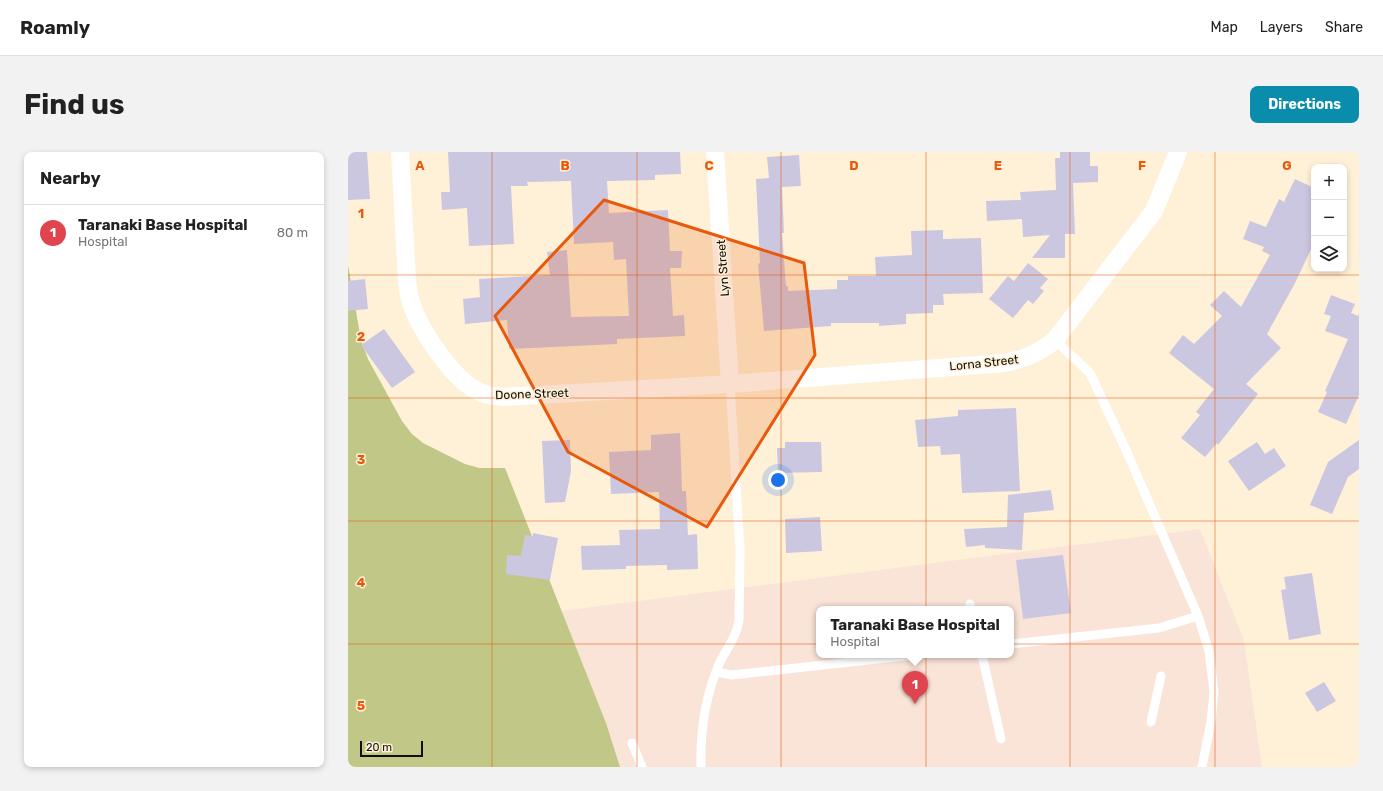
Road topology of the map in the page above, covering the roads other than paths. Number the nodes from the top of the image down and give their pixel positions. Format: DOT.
graph roads {
  1 [pos="400,152"];
  2 [pos="716,152"];
  3 [pos="1178,152"];
  4 [pos="1055,340"];
  5 [pos="730,384"];
  6 [pos="1198,616"];
  7 [pos="1014,644"];
  8 [pos="887,658"];
  9 [pos="983,658"];
  10 [pos="716,672"];
  11 [pos="1161,676"];
  12 [pos="1151,722"];
  13 [pos="1001,738"];
  14 [pos="632,743"];
  15 [pos="642,767"];
  16 [pos="702,767"];
  17 [pos="1202,767"];
  1 -- 5 [label="street, Doone Street"];
  2 -- 5 [label="street, Lyn Street"];
  3 -- 4 [label="street, Lorna Street"];
  4 -- 5 [label="street, Lorna Street"];
  4 -- 6 [label="lane"];
  5 -- 10 [label="lane"];
  6 -- 7 [label="lane"];
  6 -- 17 [label="lane"];
  8 -- 10 [label="lane"];
  9 -- 13 [label="lane"];
  10 -- 16 [label="lane"];
  11 -- 12 [label="lane"];
  14 -- 15 [label="lane"];
}
